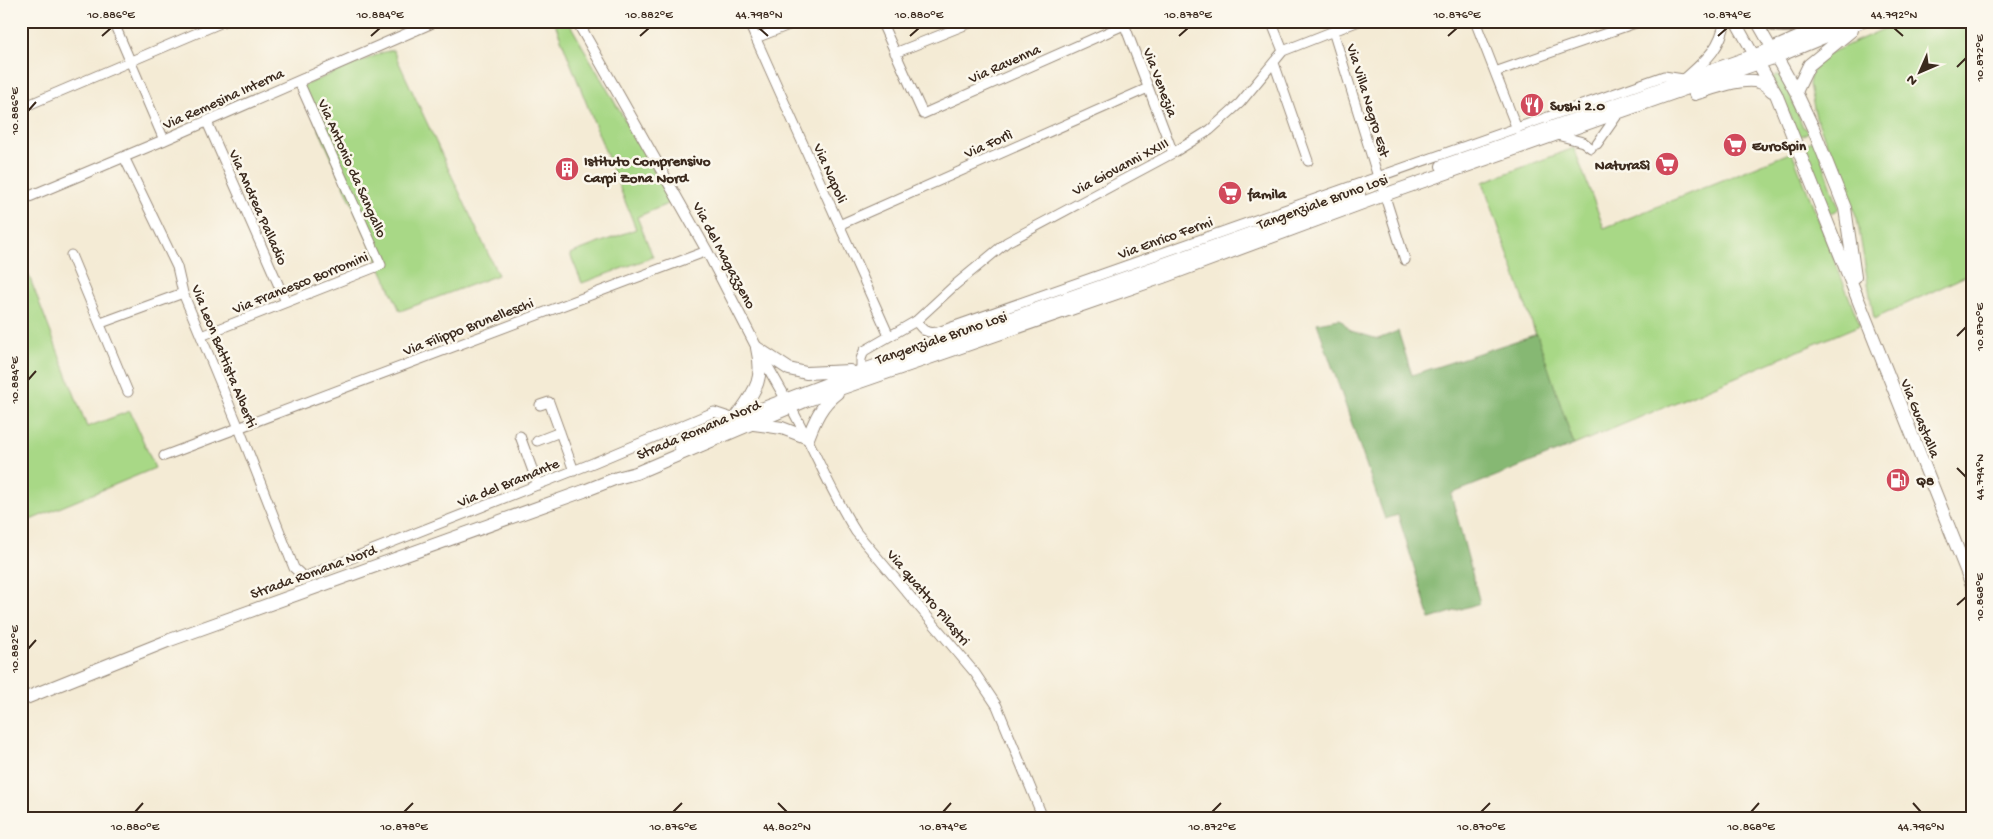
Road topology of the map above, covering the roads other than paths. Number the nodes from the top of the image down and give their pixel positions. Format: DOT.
graph roads {
  1 [pos="113,21"];
  2 [pos="225,21"];
  3 [pos="436,21"];
  4 [pos="577,21"];
  5 [pos="748,21"];
  6 [pos="799,21"];
  7 [pos="881,21"];
  8 [pos="975,21"];
  9 [pos="1271,21"];
  10 [pos="1359,21"];
  11 [pos="1475,21"];
  12 [pos="1641,21"];
  13 [pos="1725,21"];
  14 [pos="1734,21"];
  15 [pos="1756,21"];
  16 [pos="1760,21"];
  17 [pos="1803,21"];
  18 [pos="1814,21"];
  19 [pos="1836,21"];
  20 [pos="1863,21"];
  21 [pos="1123,23"];
  22 [pos="414,26"];
  23 [pos="1788,27"];
  24 [pos="1334,31"];
  25 [pos="756,38"];
  26 [pos="1283,51"];
  27 [pos="895,53"];
  28 [pos="1774,53"];
  29 [pos="1756,59"];
  30 [pos="130,62"];
  31 [pos="1274,63"];
  32 [pos="1495,72"];
  33 [pos="1684,79"];
  34 [pos="299,82"];
  35 [pos="1148,88"];
  36 [pos="1796,92"];
  37 [pos="1776,94"];
  38 [pos="1650,102"];
  39 [pos="21,108"];
  40 [pos="1618,114"];
  41 [pos="207,122"];
  42 [pos="1517,129"];
  43 [pos="1557,135"];
  44 [pos="1816,135"];
  45 [pos="164,140"];
  46 [pos="1796,144"];
  47 [pos="1173,154"];
  48 [pos="124,157"];
  49 [pos="1308,161"];
  50 [pos="1381,187"];
  51 [pos="21,200"];
  52 [pos="1844,208"];
  53 [pos="1825,217"];
  54 [pos="838,225"];
  55 [pos="707,251"];
  56 [pos="71,255"];
  57 [pos="1405,260"];
  58 [pos="381,264"];
  59 [pos="183,293"];
  60 [pos="286,302"];
  61 [pos="1864,317"];
  62 [pos="916,321"];
  63 [pos="101,323"];
  64 [pos="201,336"];
  65 [pos="889,336"];
  66 [pos="757,348"];
  67 [pos="861,371"];
  68 [pos="844,387"];
  69 [pos="128,392"];
  70 [pos="788,403"];
  71 [pos="540,405"];
  72 [pos="735,419"];
  73 [pos="749,424"];
  74 [pos="239,428"];
  75 [pos="560,432"];
  76 [pos="520,436"];
  77 [pos="808,438"];
  78 [pos="537,441"];
  79 [pos="164,456"];
  80 [pos="574,470"];
  81 [pos="617,478"];
  82 [pos="538,484"];
  83 [pos="294,568"];
  84 [pos="1972,585"];
  85 [pos="21,700"];
  86 [pos="1043,818"];
  1 -- 30 [label="street"];
  2 -- 30 [label="street"];
  3 -- 22 [label="street, Via Remesina Interna"];
  4 -- 55 [label="street, Via del Magazzeno"];
  5 -- 25 [label="street, Via Napoli"];
  6 -- 25 [label="street"];
  7 -- 27 [label="street"];
  8 -- 27 [label="street"];
  9 -- 26 [label="street"];
  10 -- 24 [label="street"];
  11 -- 32 [label="street"];
  12 -- 32 [label="street"];
  13 -- 33 [label="street"];
  14 -- 29 [label="street, Via Guastalla"];
  15 -- 28 [label="street, Via Guastalla"];
  16 -- 23 [label="street"];
  17 -- 23 [label="street"];
  18 -- 23 [label="street"];
  19 -- 28 [label="main road, Tangenziale Bruno Losi"];
  20 -- 28 [label="main road, Tangenziale Bruno Losi"];
  20 -- 36 [label="main road"];
  21 -- 27 [label="street, Via Ravenna"];
  21 -- 35 [label="street, Via Venezia"];
  22 -- 34 [label="street, Via Remesina Interna"];
  24 -- 26 [label="street"];
  24 -- 50 [label="street, Via Villa Negro Est"];
  25 -- 54 [label="street, Via Napoli"];
  26 -- 31 [label="street, Via Giovanni XXIII"];
  28 -- 29 [label="main road, Tangenziale Bruno Losi"];
  28 -- 36 [label="main road, Via Guastalla"];
  29 -- 33 [label="main road, Tangenziale Bruno Losi"];
  29 -- 37 [label="main road, Via Guastalla"];
  29 -- 38 [label="main road, Tangenziale Bruno Losi"];
  30 -- 39 [label="street"];
  30 -- 45 [label="street"];
  31 -- 47 [label="street, Via Giovanni XXIII"];
  31 -- 49 [label="street"];
  32 -- 42 [label="street"];
  33 -- 42 [label="street, Via Enrico Fermi"];
  33 -- 50 [label="main road, Tangenziale Bruno Losi"];
  34 -- 41 [label="street, Via Remesina Interna"];
  34 -- 58 [label="street, Via Antonio da Sangallo"];
  35 -- 47 [label="street, Via Venezia"];
  35 -- 54 [label="street, Via Forlì"];
  36 -- 44 [label="main road, Via Guastalla"];
  37 -- 38 [label="main road"];
  37 -- 46 [label="main road, Via Guastalla"];
  38 -- 40 [label="main road, Tangenziale Bruno Losi"];
  40 -- 43 [label="main road, Tangenziale Bruno Losi"];
  40 -- 43 [label="street"];
  41 -- 45 [label="street, Via Remesina Interna"];
  41 -- 60 [label="street, Via Andrea Palladio"];
  42 -- 50 [label="street, Via Enrico Fermi"];
  43 -- 50 [label="main road, Tangenziale Bruno Losi"];
  44 -- 46 [label="main road"];
  44 -- 52 [label="main road, Via Guastalla"];
  45 -- 48 [label="street, Via Remesina Interna"];
  46 -- 53 [label="main road, Via Guastalla"];
  47 -- 62 [label="street, Via Giovanni XXIII"];
  48 -- 51 [label="street, Via Remesina Interna"];
  48 -- 59 [label="street, Via Leon Battista Alberti"];
  50 -- 57 [label="street, Via Villa Negro Est"];
  50 -- 62 [label="street, Via Enrico Fermi"];
  50 -- 67 [label="main road, Tangenziale Bruno Losi"];
  50 -- 68 [label="main road, Tangenziale Bruno Losi"];
  52 -- 53 [label="main road"];
  52 -- 61 [label="main road, Via Guastalla"];
  53 -- 61 [label="main road, Via Guastalla"];
  54 -- 65 [label="street, Via Napoli"];
  55 -- 66 [label="street, Via del Magazzeno"];
  55 -- 74 [label="street, Via Filippo Brunelleschi"];
  56 -- 63 [label="street"];
  58 -- 60 [label="street, Via Francesco Borromini"];
  59 -- 63 [label="street"];
  59 -- 64 [label="street, Via Leon Battista Alberti"];
  60 -- 64 [label="street, Via Francesco Borromini"];
  61 -- 84 [label="main road, Via Guastalla"];
  62 -- 65 [label="street, Via Giovanni XXIII"];
  63 -- 69 [label="street"];
  64 -- 74 [label="street, Via Leon Battista Alberti"];
  65 -- 67 [label="street, Via Giovanni XXIII"];
  66 -- 67 [label="main road"];
  66 -- 70 [label="street, Via del Magazzeno"];
  66 -- 72 [label="main road"];
  67 -- 70 [label="main road, Tangenziale Bruno Losi"];
  68 -- 70 [label="main road, Tangenziale Bruno Losi"];
  68 -- 77 [label="main road"];
  70 -- 72 [label="main road, Strada Romana Nord"];
  70 -- 73 [label="main road, Strada Romana Nord"];
  70 -- 77 [label="street, Via quattro Pilastri"];
  71 -- 75 [label="street"];
  72 -- 80 [label="street, Via del Bramante"];
  72 -- 81 [label="main road, Strada Romana Nord"];
  73 -- 77 [label="main road"];
  73 -- 81 [label="main road, Strada Romana Nord"];
  74 -- 79 [label="street, Via Filippo Brunelleschi"];
  74 -- 83 [label="street, Via Leon Battista Alberti"];
  75 -- 78 [label="street"];
  75 -- 80 [label="street"];
  76 -- 82 [label="street"];
  77 -- 86 [label="street, Via quattro Pilastri"];
  80 -- 82 [label="street, Via del Bramante"];
  81 -- 85 [label="main road, Strada Romana Nord"];
  82 -- 83 [label="street, Via del Bramante"];
}
